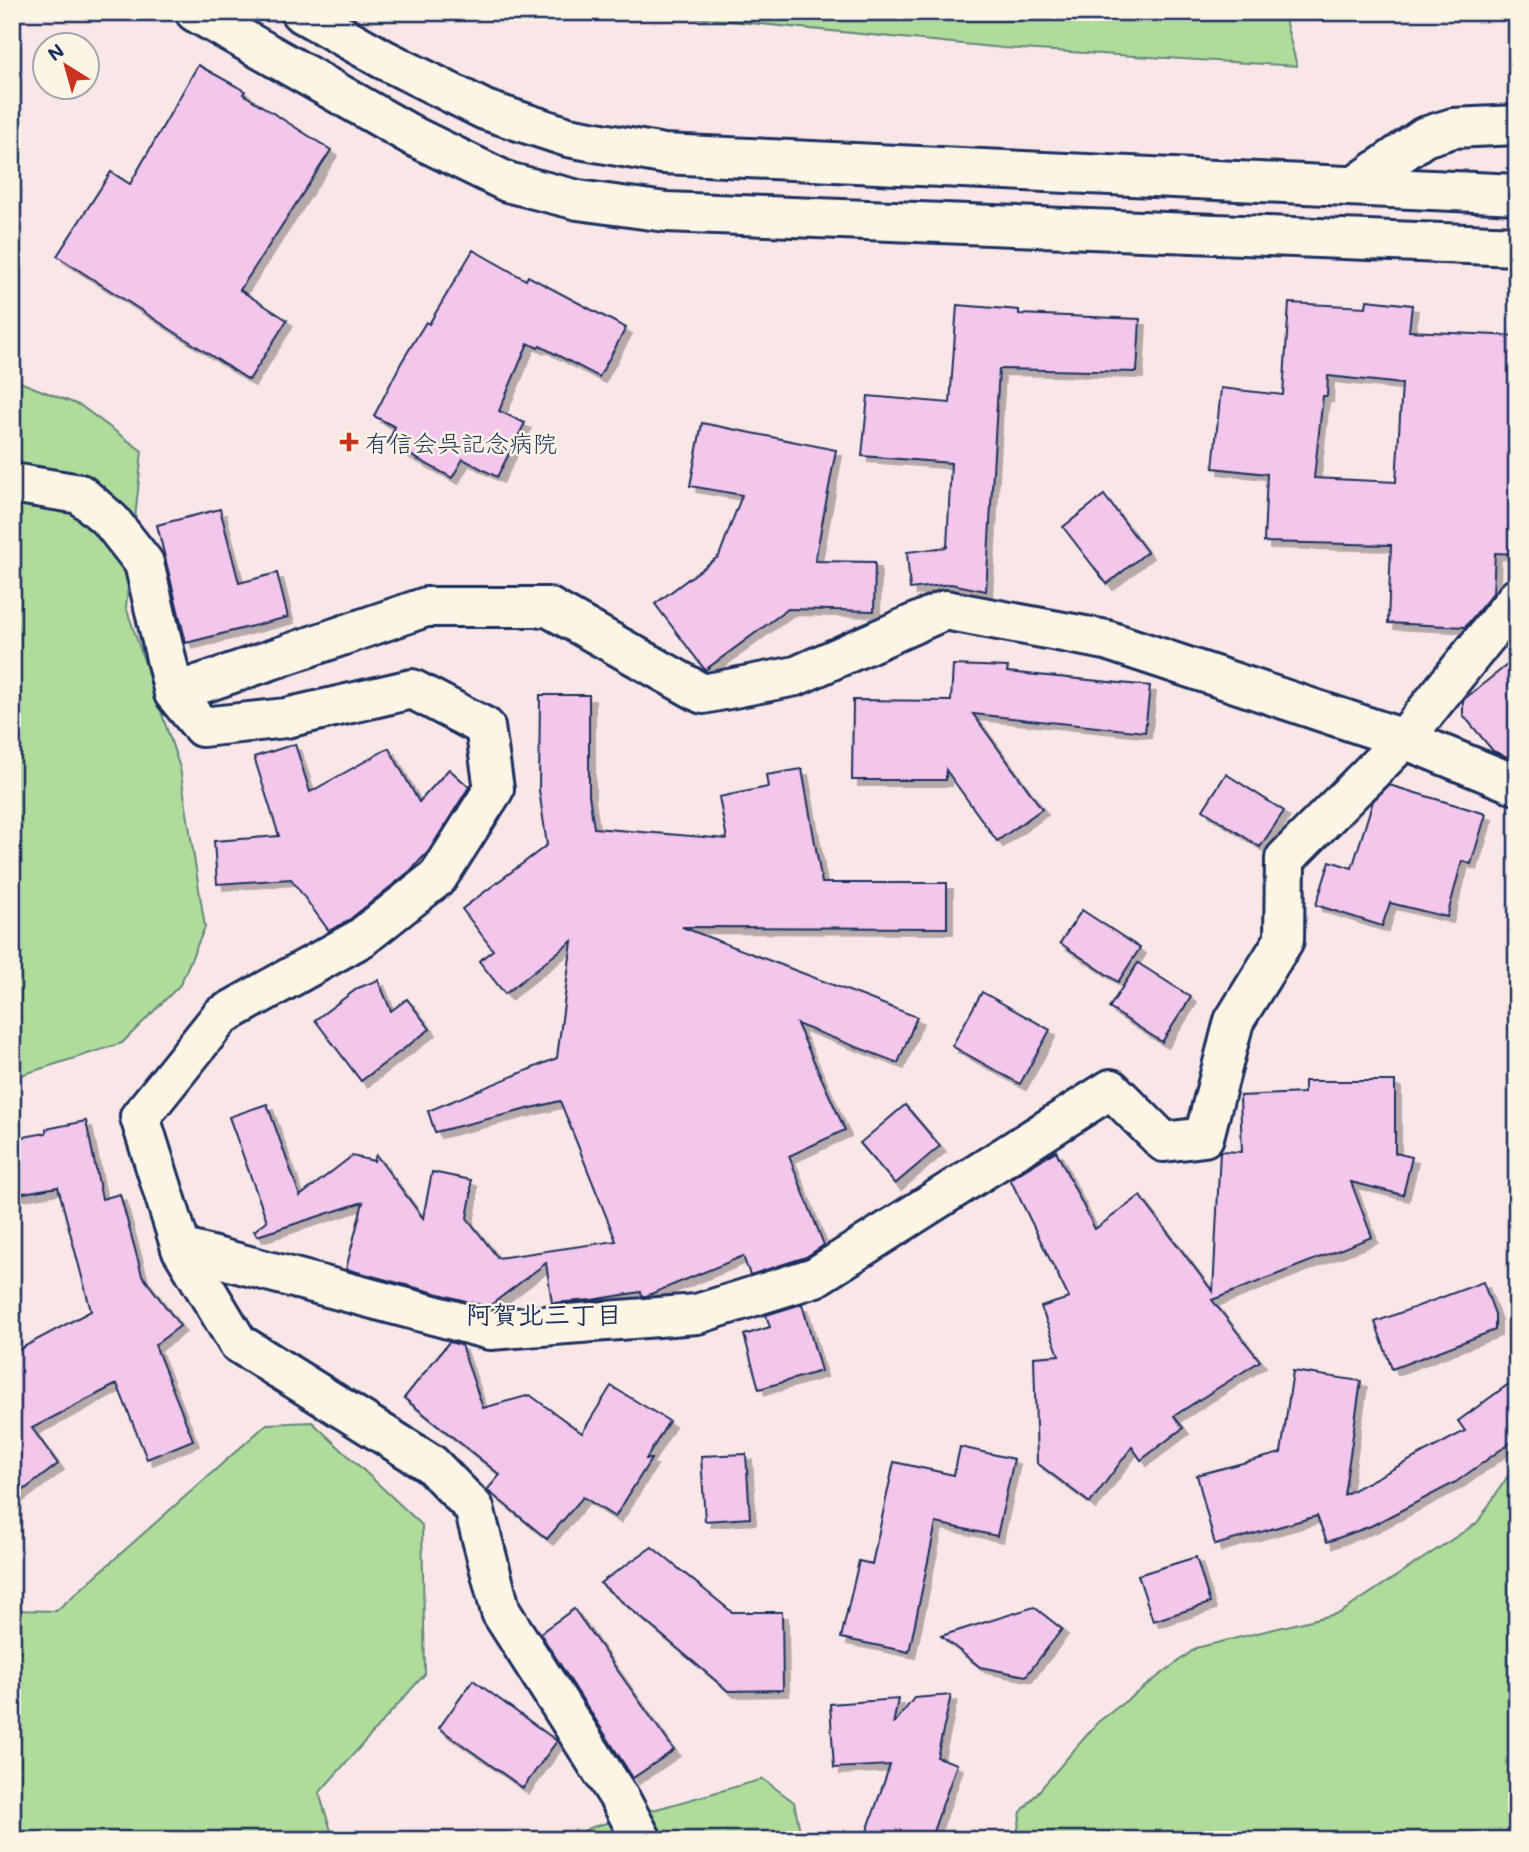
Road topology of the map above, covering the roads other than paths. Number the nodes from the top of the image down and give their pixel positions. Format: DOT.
graph roads {
  1 [pos="195,12"];
  2 [pos="300,12"];
  3 [pos="1517,125"];
  4 [pos="1356,186"];
  5 [pos="1517,194"];
  6 [pos="1517,246"];
  7 [pos="12,483"];
  8 [pos="1517,598"];
  9 [pos="174,693"];
  10 [pos="1404,739"];
  11 [pos="1517,785"];
  12 [pos="181,1248"];
  13 [pos="642,1840"];
  1 -- 6 [label="street"];
  2 -- 4 [label="street"];
  3 -- 4 [label="street"];
  4 -- 5 [label="street"];
  7 -- 9 [label="street"];
  8 -- 10 [label="street"];
  9 -- 10 [label="street"];
  9 -- 12 [label="street"];
  10 -- 11 [label="street"];
  10 -- 12 [label="street"];
  12 -- 13 [label="street"];
}
